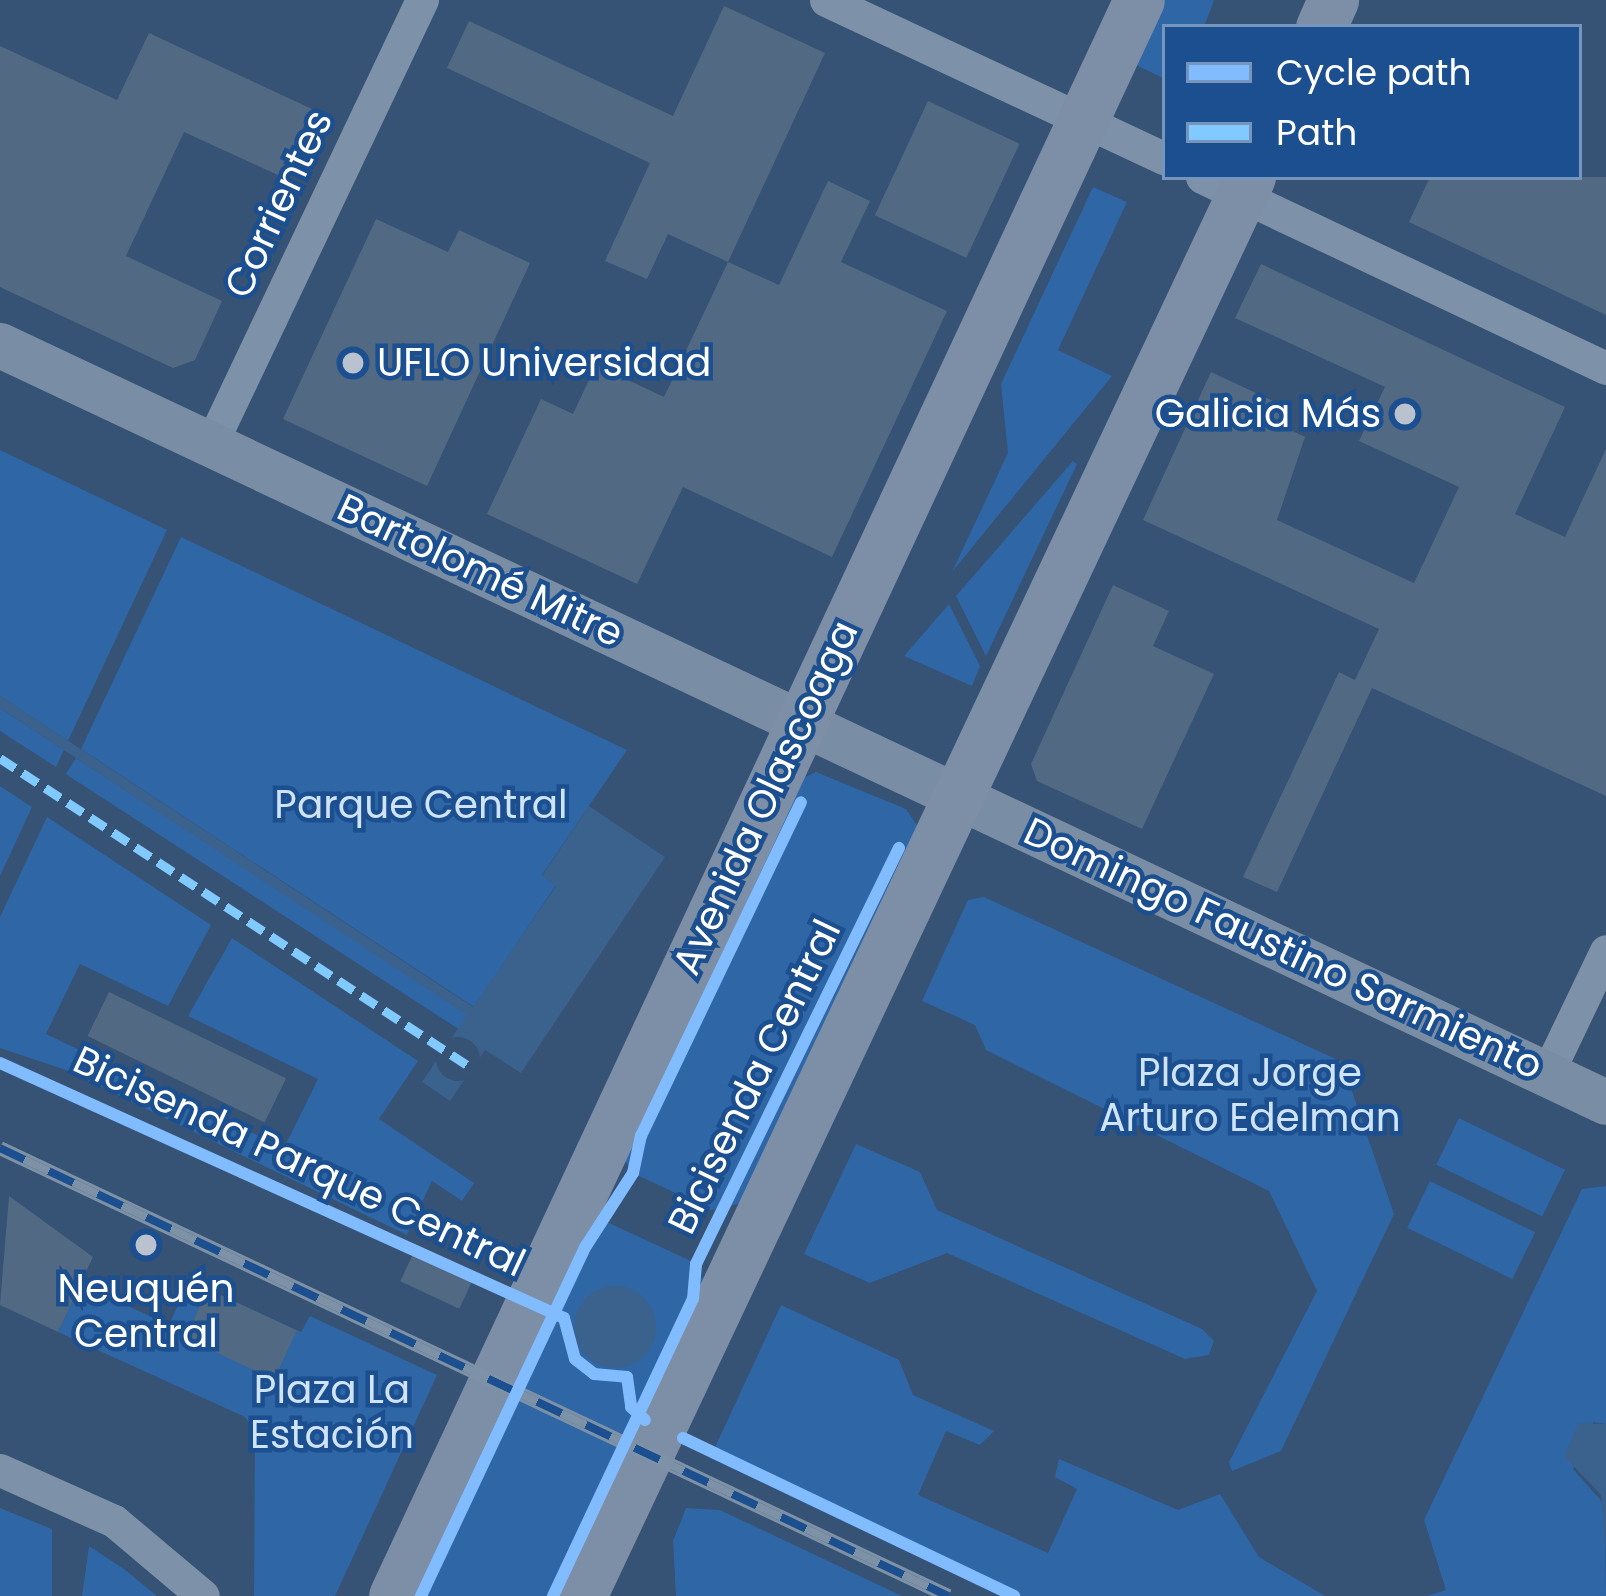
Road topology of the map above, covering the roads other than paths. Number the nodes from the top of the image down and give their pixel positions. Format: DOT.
graph roads {
  1 [pos="422,0"];
  2 [pos="826,0"];
  3 [pos="1138,0"];
  4 [pos="1082,121"];
  5 [pos="1162,158"];
  6 [pos="1231,183"];
  7 [pos="0,345"];
  8 [pos="1606,368"];
  9 [pos="211,444"];
  10 [pos="802,723"];
  11 [pos="959,797"];
  12 [pos="1606,951"];
  13 [pos="1547,1074"];
  14 [pos="1606,1102"];
  15 [pos="0,1470"];
  16 [pos="203,1596"];
  17 [pos="394,1596"];
  18 [pos="581,1596"];
  1 -- 9 [label="street, Corrientes"];
  2 -- 4 [label="street"];
  3 -- 4 [label="main road, Avenida Olascoaga"];
  4 -- 5 [label="street"];
  4 -- 10 [label="main road, Avenida Olascoaga"];
  6 -- 8 [label="street"];
  6 -- 11 [label="main road"];
  7 -- 9 [label="main road, Bartolomé Mitre"];
  9 -- 10 [label="main road, Bartolomé Mitre"];
  10 -- 11 [label="main road, Bartolomé Mitre"];
  10 -- 17 [label="main road, Avenida Olascoaga"];
  11 -- 13 [label="main road, Domingo Faustino Sarmiento"];
  11 -- 18 [label="main road"];
  12 -- 13 [label="street"];
  13 -- 14 [label="main road, Domingo Faustino Sarmiento"];
  15 -- 16 [label="street"];
}
